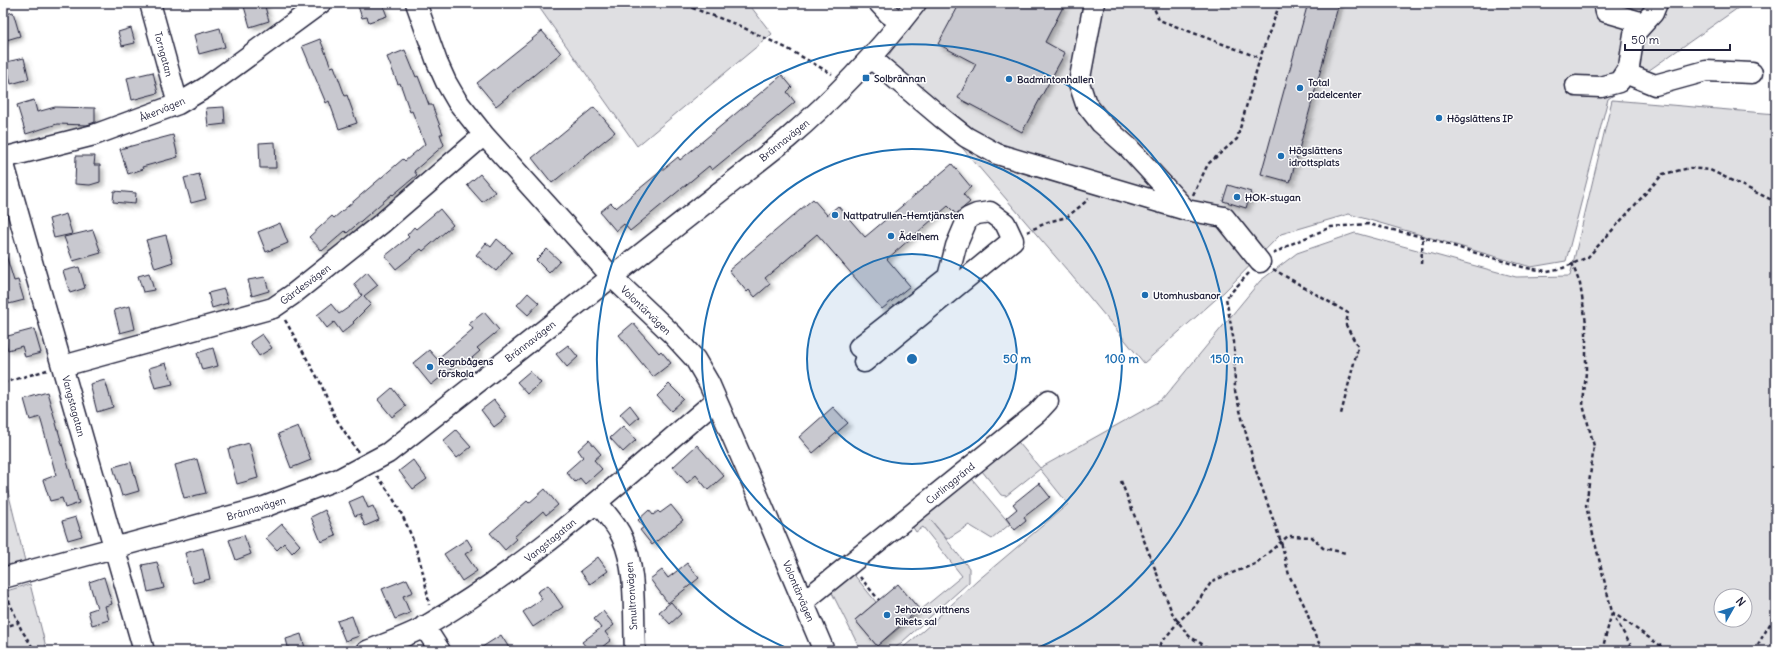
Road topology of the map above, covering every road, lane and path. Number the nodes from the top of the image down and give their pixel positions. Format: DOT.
graph roads {
  1 [pos="150,3"];
  2 [pos="321,3"];
  3 [pos="416,3"];
  4 [pos="679,3"];
  5 [pos="879,3"];
  6 [pos="916,3"];
  7 [pos="1094,3"];
  8 [pos="1152,3"];
  9 [pos="1280,3"];
  10 [pos="1604,3"];
  11 [pos="1657,3"];
  12 [pos="901,22"];
  13 [pos="1644,23"];
  14 [pos="871,58"];
  15 [pos="1260,58"];
  16 [pos="1625,73"];
  17 [pos="1752,73"];
  18 [pos="848,83"];
  19 [pos="1576,86"];
  20 [pos="178,104"];
  21 [pos="484,135"];
  22 [pos="3,159"];
  23 [pos="1104,186"];
  24 [pos="1776,202"];
  25 [pos="1186,210"];
  26 [pos="1423,237"];
  27 [pos="1013,240"];
  28 [pos="1260,262"];
  29 [pos="1572,263"];
  30 [pos="1421,264"];
  31 [pos="612,277"];
  32 [pos="59,367"];
  33 [pos="3,382"];
  34 [pos="715,401"];
  35 [pos="1048,401"];
  36 [pos="1341,414"];
  37 [pos="1121,481"];
  38 [pos="597,502"];
  39 [pos="1281,542"];
  40 [pos="113,549"];
  41 [pos="1346,553"];
  42 [pos="850,564"];
  43 [pos="3,578"];
  44 [pos="3,588"];
  45 [pos="879,600"];
  46 [pos="803,602"];
  47 [pos="1612,612"];
  48 [pos="1776,614"];
  49 [pos="1178,622"];
  50 [pos="18,623"];
  51 [pos="424,626"];
  52 [pos="3,627"];
  53 [pos="35,651"];
  54 [pos="144,651"];
  55 [pos="367,651"];
  56 [pos="440,651"];
  57 [pos="635,651"];
  58 [pos="824,651"];
  59 [pos="1154,651"];
  60 [pos="1213,651"];
  61 [pos="1324,651"];
  62 [pos="1602,651"];
  63 [pos="1634,651"];
  64 [pos="1668,651"];
  65 [pos="1754,651"];
  1 -- 20 [label="street, Torngatan"];
  2 -- 20 [label="street, Åkervägen"];
  3 -- 21 [label="street, Volontärvägen"];
  4 -- 18 [label="path"];
  5 -- 12 [label="street"];
  6 -- 12 [label="street, Brännavägen"];
  7 -- 25 [label="street"];
  8 -- 15 [label="path"];
  9 -- 15 [label="path"];
  10 -- 13 [label="street"];
  11 -- 13 [label="street"];
  12 -- 14 [label="street, Brännavägen"];
  13 -- 16 [label="street"];
  14 -- 18 [label="street, Brännavägen"];
  14 -- 23 [label="street"];
  15 -- 25 [label="path"];
  16 -- 17 [label="street"];
  16 -- 19 [label="street"];
  18 -- 31 [label="street, Brännavägen"];
  20 -- 22 [label="street, Åkervägen"];
  21 -- 31 [label="street, Volontärvägen"];
  21 -- 32 [label="street, Gärdesvägen"];
  22 -- 32 [label="street, Vangstagatan"];
  23 -- 25 [label="street"];
  23 -- 27 [label="path"];
  24 -- 29 [label="path"];
  25 -- 28 [label="street"];
  26 -- 28 [label="path"];
  26 -- 29 [label="path"];
  26 -- 30 [label="path"];
  27 -- 27 [label="street"];
  28 -- 36 [label="path"];
  28 -- 39 [label="path"];
  29 -- 47 [label="path"];
  31 -- 34 [label="street, Volontärvägen"];
  31 -- 40 [label="street, Brännavägen"];
  32 -- 33 [label="path"];
  32 -- 40 [label="street, Vangstagatan"];
  34 -- 38 [label="street, Vangstagatan"];
  34 -- 46 [label="street, Volontärvägen"];
  35 -- 42 [label="street, Curlinggränd"];
  37 -- 49 [label="path"];
  38 -- 51 [label="street, Vangstagatan"];
  38 -- 57 [label="street, Smultronvägen"];
  39 -- 41 [label="path"];
  39 -- 49 [label="path"];
  39 -- 61 [label="path"];
  40 -- 43 [label="street, Brännavägen"];
  40 -- 54 [label="street, Vangstagatan"];
  42 -- 45 [label="path"];
  42 -- 46 [label="street, Curlinggränd"];
  44 -- 50 [label="path"];
  46 -- 58 [label="street, Volontärvägen"];
  47 -- 62 [label="path"];
  47 -- 63 [label="path"];
  47 -- 64 [label="path"];
  48 -- 65 [label="path"];
  49 -- 59 [label="path"];
  49 -- 60 [label="path"];
  50 -- 52 [label="path"];
  50 -- 53 [label="path"];
  51 -- 55 [label="street, Vangstagatan"];
  51 -- 56 [label="street"];
}
